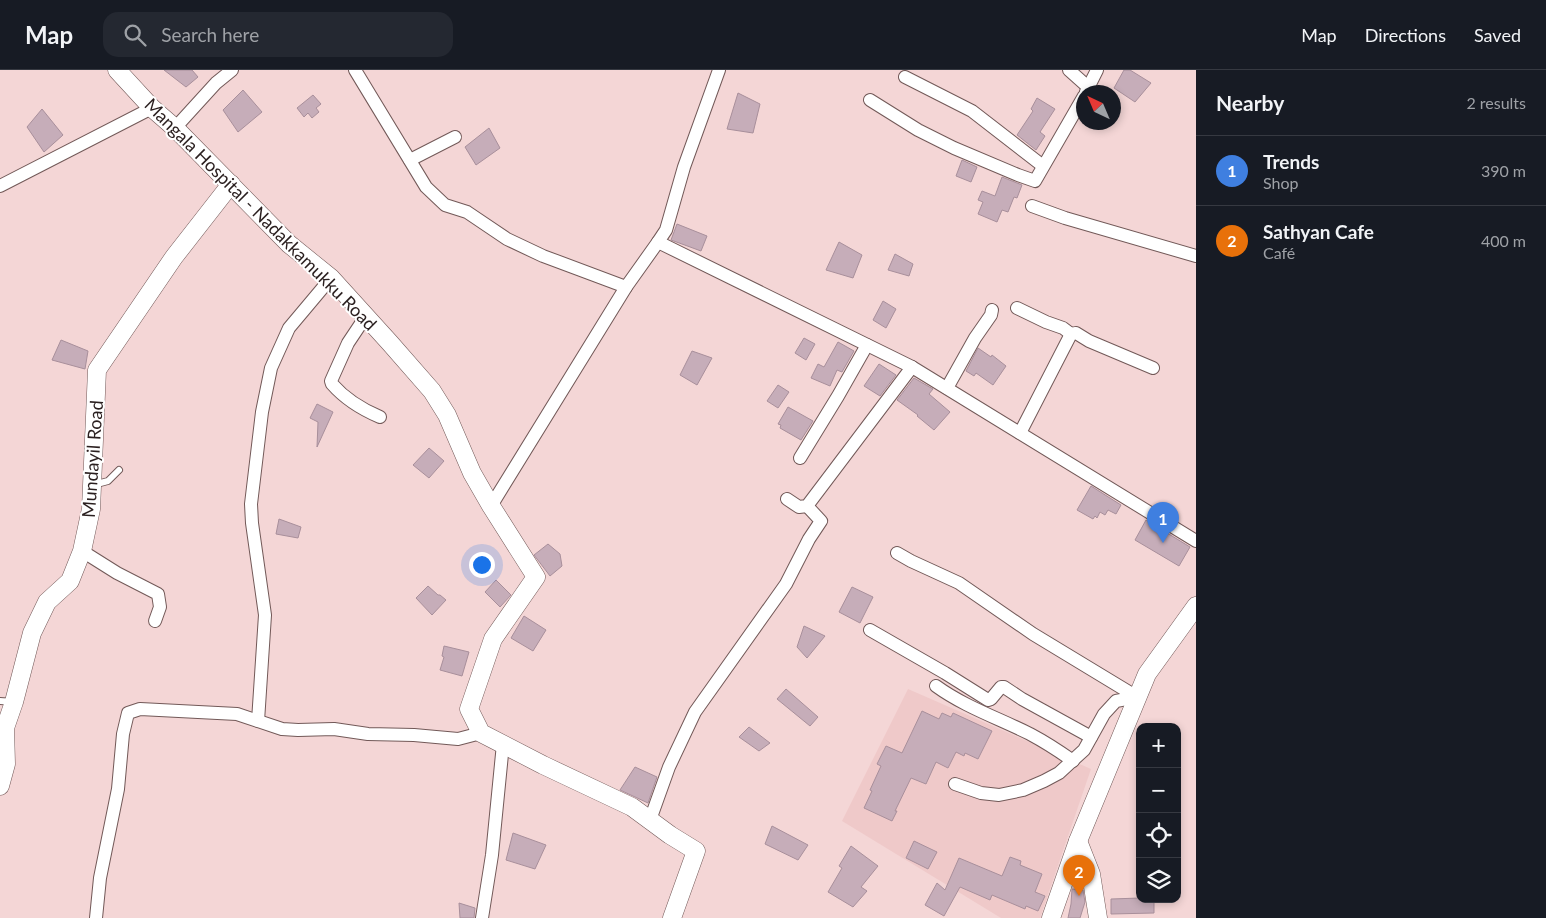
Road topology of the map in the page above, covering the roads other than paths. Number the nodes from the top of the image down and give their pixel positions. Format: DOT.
graph roads {
  1 [pos="117,70"];
  2 [pos="232,70"];
  3 [pos="355,70"];
  4 [pos="719,70"];
  5 [pos="1069,70"];
  6 [pos="1097,70"];
  7 [pos="905,77"];
  8 [pos="1081,85"];
  9 [pos="1090,85"];
  10 [pos="870,100"];
  11 [pos="152,108"];
  12 [pos="1076,110"];
  13 [pos="175,128"];
  14 [pos="455,137"];
  15 [pos="410,160"];
  16 [pos="1044,166"];
  17 [pos="231,184"];
  18 [pos="0,186"];
  19 [pos="1032,206"];
  20 [pos="658,242"];
  21 [pos="1196,256"];
  22 [pos="331,278"];
  23 [pos="626,287"];
  24 [pos="1018,308"];
  25 [pos="992,310"];
  26 [pos="366,316"];
  27 [pos="1071,334"];
  28 [pos="867,345"];
  29 [pos="912,367"];
  30 [pos="1153,368"];
  31 [pos="947,388"];
  32 [pos="380,417"];
  33 [pos="1020,433"];
  34 [pos="800,458"];
  35 [pos="119,470"];
  36 [pos="92,486"];
  37 [pos="787,500"];
  38 [pos="490,506"];
  39 [pos="807,506"];
  40 [pos="1196,541"];
  41 [pos="82,551"];
  42 [pos="898,552"];
  43 [pos="1196,606"];
  44 [pos="155,621"];
  45 [pos="870,630"];
  46 [pos="936,686"];
  47 [pos="1137,697"];
  48 [pos="7,701"];
  49 [pos="258,721"];
  50 [pos="480,732"];
  51 [pos="1091,737"];
  52 [pos="503,744"];
  53 [pos="1073,761"];
  54 [pos="955,784"];
  55 [pos="0,786"];
  56 [pos="650,820"];
  57 [pos="1078,841"];
  58 [pos="96,918"];
  59 [pos="482,918"];
  60 [pos="672,918"];
  61 [pos="1051,918"];
  62 [pos="1098,918"];
  1 -- 11 [label="main road, Mangala Hospital - Nadakkamukku Road"];
  2 -- 13 [label="street"];
  3 -- 15 [label="street"];
  4 -- 20 [label="street"];
  5 -- 8 [label="street"];
  6 -- 9 [label="street"];
  7 -- 16 [label="street"];
  10 -- 16 [label="street"];
  11 -- 13 [label="main road, Mangala Hospital - Nadakkamukku Road"];
  11 -- 18 [label="street"];
  12 -- 16 [label="street"];
  13 -- 17 [label="main road, Mangala Hospital - Nadakkamukku Road"];
  14 -- 15 [label="street"];
  15 -- 23 [label="street"];
  17 -- 22 [label="main road, Mangala Hospital - Nadakkamukku Road"];
  17 -- 36 [label="main road, Mundayil Road"];
  19 -- 21 [label="street"];
  20 -- 23 [label="street"];
  20 -- 28 [label="street"];
  22 -- 26 [label="main road, Mangala Hospital - Nadakkamukku Road"];
  22 -- 49 [label="street"];
  23 -- 38 [label="street"];
  24 -- 27 [label="street"];
  25 -- 31 [label="street"];
  26 -- 32 [label="street"];
  26 -- 38 [label="main road, Mangala Hospital - Nadakkamukku Road"];
  27 -- 30 [label="street"];
  27 -- 33 [label="street"];
  28 -- 29 [label="street"];
  28 -- 34 [label="street"];
  29 -- 31 [label="street"];
  29 -- 39 [label="street"];
  31 -- 33 [label="street"];
  33 -- 40 [label="street"];
  35 -- 36 [label="lane"];
  36 -- 41 [label="main road, Mundayil Road"];
  37 -- 39 [label="street"];
  38 -- 50 [label="main road, Mangala Hospital - Nadakkamukku Road"];
  39 -- 56 [label="street"];
  41 -- 44 [label="street"];
  41 -- 48 [label="main road, Mundayil Road"];
  42 -- 47 [label="street"];
  43 -- 47 [label="main road"];
  45 -- 51 [label="street"];
  46 -- 53 [label="street"];
  47 -- 51 [label="street"];
  47 -- 57 [label="main road"];
  48 -- 55 [label="main road, Mundayil Road"];
  49 -- 50 [label="street"];
  49 -- 58 [label="street"];
  50 -- 52 [label="main road"];
  51 -- 53 [label="street"];
  52 -- 56 [label="main road"];
  52 -- 59 [label="street"];
  53 -- 54 [label="street"];
  56 -- 60 [label="main road"];
  57 -- 61 [label="main road"];
  57 -- 62 [label="main road"];
}
